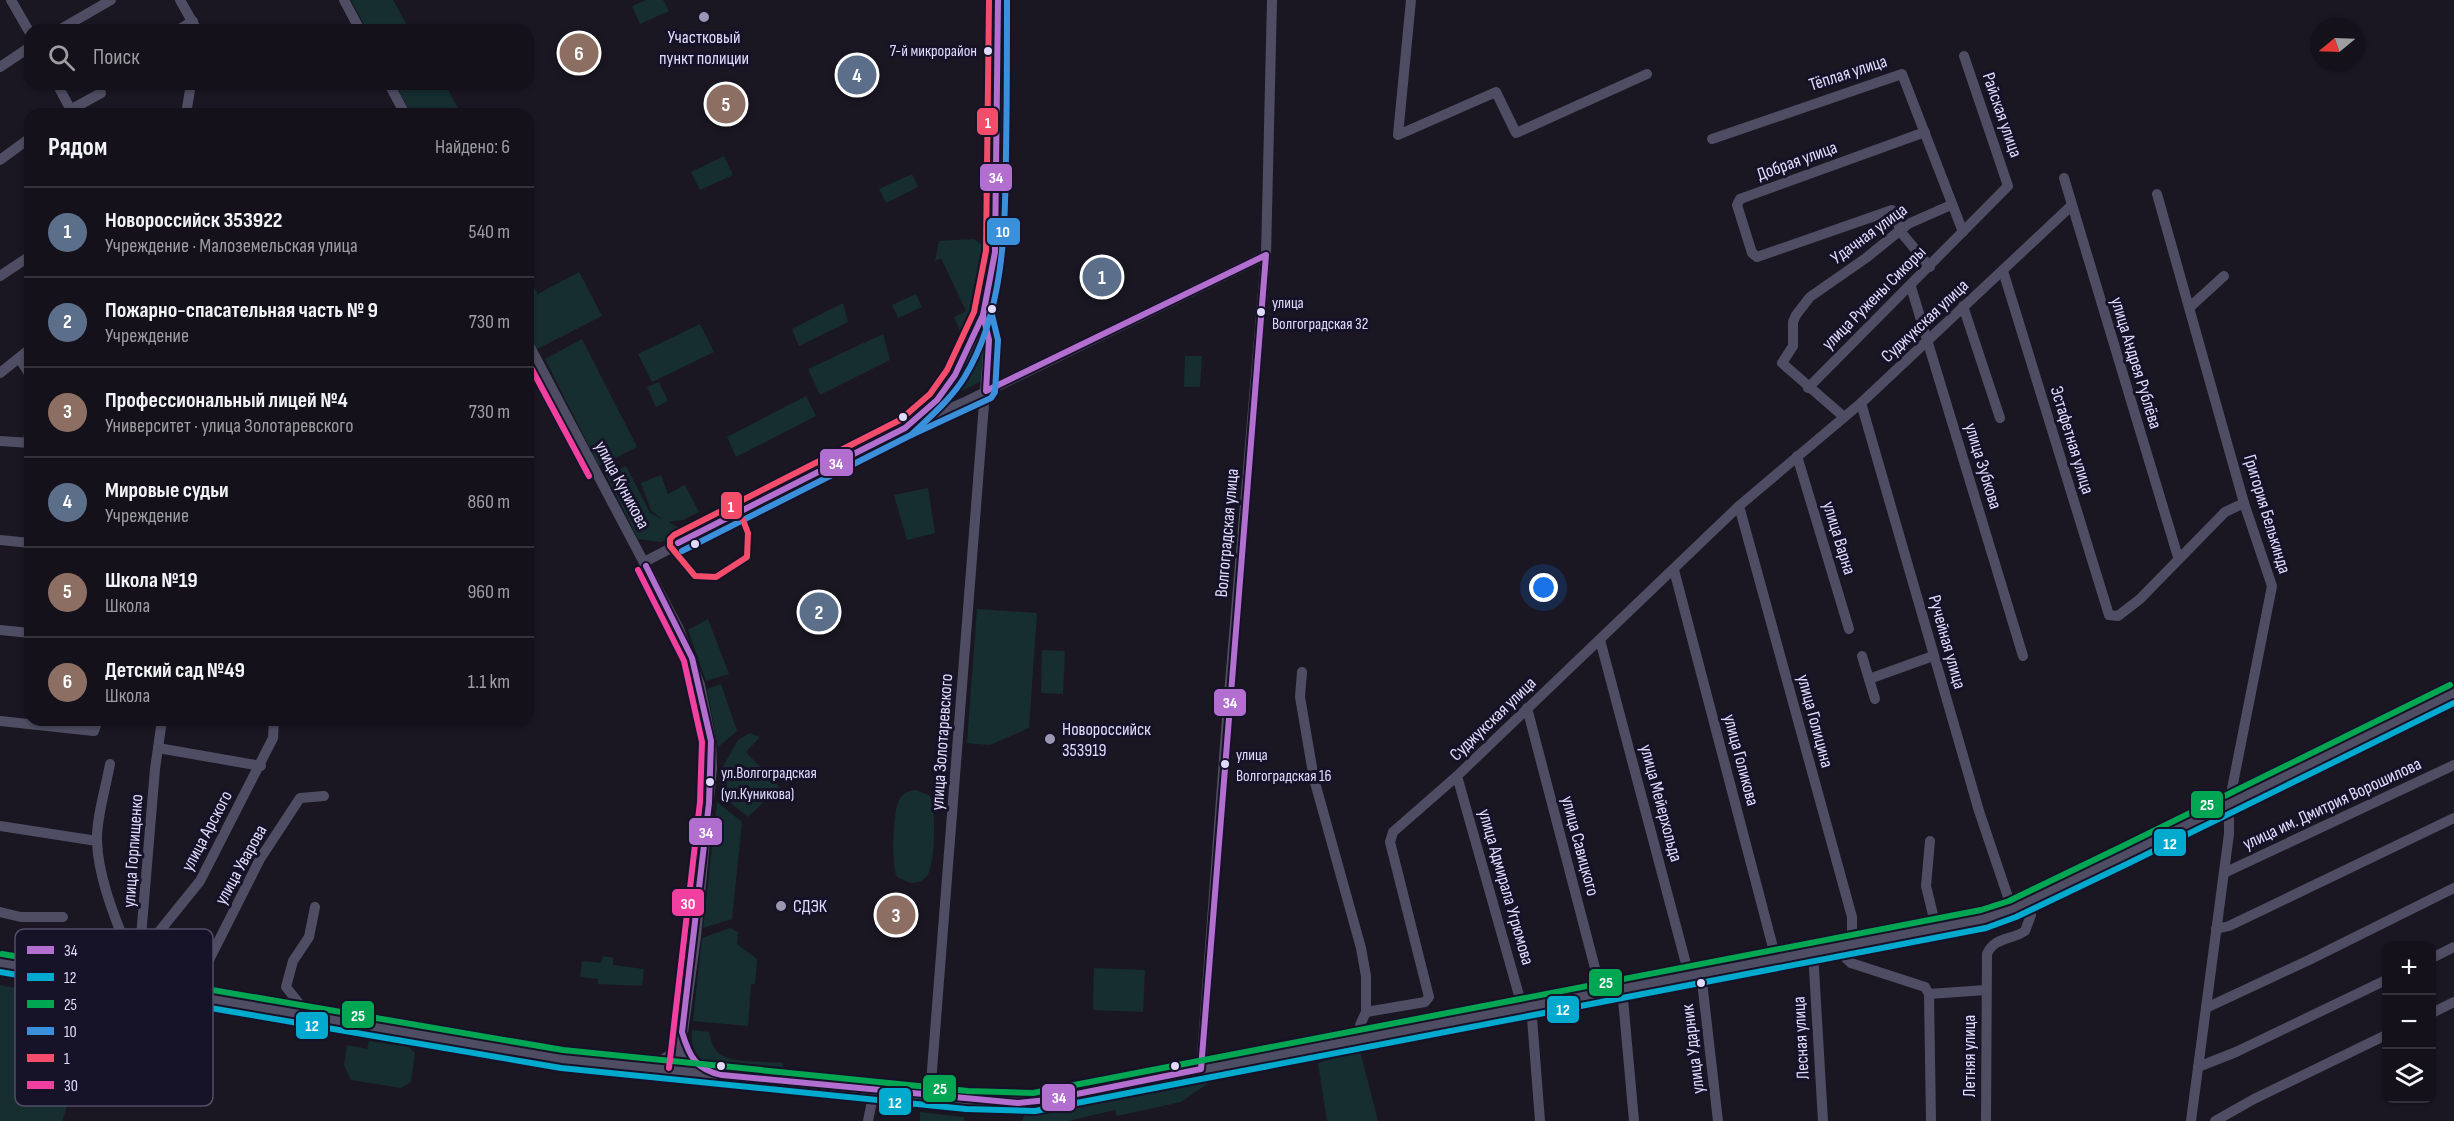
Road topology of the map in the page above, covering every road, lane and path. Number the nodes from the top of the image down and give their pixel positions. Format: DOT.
graph roads {
  1 [pos="11,0"];
  2 [pos="111,0"];
  3 [pos="180,0"];
  4 [pos="344,0"];
  5 [pos="998,0"];
  6 [pos="1272,0"];
  7 [pos="1411,0"];
  8 [pos="25,24"];
  9 [pos="69,24"];
  10 [pos="194,24"];
  11 [pos="357,24"];
  12 [pos="24,51"];
  13 [pos="1964,56"];
  14 [pos="0,67"];
  15 [pos="1647,75"];
  16 [pos="60,90"];
  17 [pos="190,90"];
  18 [pos="392,90"];
  19 [pos="101,93"];
  20 [pos="67,108"];
  21 [pos="76,108"];
  22 [pos="187,108"];
  23 [pos="402,108"];
  24 [pos="1925,132"];
  25 [pos="1712,139"];
  26 [pos="24,142"];
  27 [pos="0,160"];
  28 [pos="2064,178"];
  29 [pos="2008,186"];
  30 [pos="2157,194"];
  31 [pos="1951,205"];
  32 [pos="2071,206"];
  33 [pos="1900,231"];
  34 [pos="1963,232"];
  35 [pos="1266,255"];
  36 [pos="24,260"];
  37 [pos="1930,267"];
  38 [pos="2003,270"];
  39 [pos="0,276"];
  40 [pos="2224,276"];
  41 [pos="1911,287"];
  42 [pos="1963,306"];
  43 [pos="2190,307"];
  44 [pos="983,315"];
  45 [pos="1929,341"];
  46 [pos="24,354"];
  47 [pos="534,354"];
  48 [pos="20,358"];
  49 [pos="24,365"];
  50 [pos="0,373"];
  51 [pos="1808,388"];
  52 [pos="986,391"];
  53 [pos="937,400"];
  54 [pos="967,401"];
  55 [pos="1861,403"];
  56 [pos="1844,417"];
  57 [pos="2000,418"];
  58 [pos="905,428"];
  59 [pos="0,441"];
  60 [pos="24,443"];
  61 [pos="1797,456"];
  62 [pos="2244,503"];
  63 [pos="1739,506"];
  64 [pos="0,540"];
  65 [pos="24,542"];
  66 [pos="2178,557"];
  67 [pos="644,562"];
  68 [pos="1674,570"];
  69 [pos="1849,629"];
  70 [pos="0,630"];
  71 [pos="24,632"];
  72 [pos="1600,640"];
  73 [pos="1862,656"];
  74 [pos="1933,656"];
  75 [pos="2024,656"];
  76 [pos="1302,672"];
  77 [pos="1869,679"];
  78 [pos="2454,693"];
  79 [pos="1875,699"];
  80 [pos="1527,708"];
  81 [pos="0,721"];
  82 [pos="24,724"];
  83 [pos="47,726"];
  84 [pos="96,726"];
  85 [pos="161,726"];
  86 [pos="274,726"];
  87 [pos="158,748"];
  88 [pos="110,764"];
  89 [pos="261,766"];
  90 [pos="2454,766"];
  91 [pos="1457,776"];
  92 [pos="324,796"];
  93 [pos="2229,804"];
  94 [pos="2454,818"];
  95 [pos="0,826"];
  96 [pos="97,841"];
  97 [pos="1930,841"];
  98 [pos="2224,873"];
  99 [pos="2454,888"];
  100 [pos="2029,901"];
  101 [pos="315,908"];
  102 [pos="2012,909"];
  103 [pos="0,912"];
  104 [pos="63,917"];
  105 [pos="1936,927"];
  106 [pos="120,929"];
  107 [pos="144,929"];
  108 [pos="161,929"];
  109 [pos="2216,929"];
  110 [pos="1852,945"];
  111 [pos="2454,947"];
  112 [pos="1835,948"];
  113 [pos="1813,952"];
  114 [pos="213,953"];
  115 [pos="2436,956"];
  116 [pos="1776,959"];
  117 [pos="0,963"];
  118 [pos="15,965"];
  119 [pos="1701,973"];
  120 [pos="1689,975"];
  121 [pos="2382,982"];
  122 [pos="1622,988"];
  123 [pos="1986,990"];
  124 [pos="1601,992"];
  125 [pos="1929,994"];
  126 [pos="213,998"];
  127 [pos="2454,1002"];
  128 [pos="1526,1005"];
  129 [pos="2206,1008"];
  130 [pos="2436,1011"];
  131 [pos="1366,1012"];
  132 [pos="298,1013"];
  133 [pos="682,1032"];
  134 [pos="2382,1037"];
  135 [pos="1361,1039"];
  136 [pos="652,1067"];
  137 [pos="2198,1067"];
  138 [pos="1201,1069"];
  139 [pos="678,1070"];
  140 [pos="707,1073"];
  141 [pos="874,1091"];
  142 [pos="930,1096"];
  143 [pos="2194,1118"];
  144 [pos="868,1121"];
  145 [pos="1540,1121"];
  146 [pos="1634,1121"];
  147 [pos="1718,1121"];
  148 [pos="1823,1121"];
  149 [pos="1930,1121"];
  150 [pos="1986,1121"];
  151 [pos="2215,1121"];
  1 -- 8 [label="street"];
  2 -- 9 [label="street"];
  3 -- 10 [label="street"];
  4 -- 11 [label="street"];
  5 -- 44 [label="street"];
  6 -- 35 [label="street, Волгоградская улица"];
  7 -- 15 [label="street"];
  12 -- 14 [label="street"];
  13 -- 29 [label="street, Райская улица"];
  16 -- 20 [label="street"];
  17 -- 22 [label="street"];
  18 -- 23 [label="street"];
  19 -- 21 [label="street"];
  24 -- 25 [label="street, Тёплая улица"];
  24 -- 31 [label="street, Тёплая улица"];
  24 -- 33 [label="street, Добрая улица"];
  26 -- 27 [label="street"];
  28 -- 32 [label="street, улица Андрея Рублёва"];
  29 -- 34 [label="street, улица Ружены Сикоры"];
  30 -- 43 [label="street, Григория Белькинда"];
  31 -- 33 [label="street, Удачная улица"];
  31 -- 34 [label="street, Тёплая улица"];
  32 -- 38 [label="street, Суджукская улица"];
  32 -- 66 [label="street, улица Андрея Рублёва"];
  33 -- 37 [label="street"];
  33 -- 51 [label="street, Удачная улица"];
  34 -- 37 [label="street, улица Ружены Сикоры"];
  35 -- 52 [label="street"];
  35 -- 138 [label="street, Волгоградская улица"];
  36 -- 39 [label="street"];
  37 -- 41 [label="street, улица Ружены Сикоры"];
  38 -- 42 [label="street, Суджукская улица"];
  38 -- 66 [label="street, Эстафетная улица"];
  40 -- 43 [label="street"];
  41 -- 45 [label="street, улица Зубкова"];
  41 -- 51 [label="street, улица Ружены Сикоры"];
  42 -- 45 [label="street, Суджукская улица"];
  42 -- 57 [label="street"];
  43 -- 62 [label="street, Григория Белькинда"];
  44 -- 52 [label="street, улица Золотаревского"];
  44 -- 53 [label="street"];
  45 -- 55 [label="street, Суджукская улица"];
  45 -- 75 [label="street, улица Зубкова"];
  46 -- 48 [label="street"];
  47 -- 67 [label="street, улица Куникова"];
  48 -- 49 [label="street"];
  48 -- 50 [label="street"];
  51 -- 56 [label="street"];
  52 -- 54 [label="street"];
  52 -- 142 [label="street, улица Золотаревского"];
  53 -- 54 [label="street"];
  53 -- 58 [label="street"];
  54 -- 58 [label="street"];
  55 -- 56 [label="street, Суджукская улица"];
  55 -- 74 [label="street, Ручейная улица"];
  56 -- 61 [label="street, Суджукская улица"];
  58 -- 67 [label="street"];
  59 -- 60 [label="street"];
  61 -- 63 [label="street, Суджукская улица"];
  61 -- 69 [label="street, улица Варна"];
  62 -- 66 [label="street"];
  62 -- 93 [label="street, Григория Белькинда"];
  63 -- 68 [label="street, Суджукская улица"];
  63 -- 110 [label="street, улица Голицина"];
  64 -- 65 [label="street"];
  67 -- 133 [label="street, улица Куникова"];
  68 -- 72 [label="street, Суджукская улица"];
  68 -- 116 [label="street, улица Голикова"];
  70 -- 71 [label="street"];
  72 -- 80 [label="street, Суджукская улица"];
  72 -- 120 [label="street, улица Мейерхольда"];
  73 -- 77 [label="street"];
  74 -- 77 [label="street"];
  74 -- 102 [label="street, Ручейная улица"];
  76 -- 131 [label="street"];
  77 -- 79 [label="street"];
  78 -- 93 [label="street"];
  80 -- 91 [label="street, Суджукская улица"];
  80 -- 124 [label="street, улица Савицкого"];
  81 -- 82 [label="street"];
  83 -- 84 [label="street"];
  85 -- 87 [label="street, улица Горпищенко"];
  86 -- 89 [label="street, улица Арского"];
  87 -- 89 [label="street"];
  87 -- 107 [label="street, улица Горпищенко"];
  88 -- 96 [label="street"];
  89 -- 108 [label="street, улица Арского"];
  90 -- 98 [label="street, улица им. Дмитрия Ворошилова"];
  91 -- 128 [label="street, улица Адмирала Угрюмова"];
  91 -- 131 [label="street, Суджукская улица"];
  92 -- 114 [label="street, улица Уварова"];
  93 -- 98 [label="street, Григория Белькинда"];
  93 -- 100 [label="street"];
  94 -- 109 [label="street"];
  95 -- 96 [label="street"];
  96 -- 106 [label="street"];
  97 -- 105 [label="street"];
  98 -- 109 [label="street, Григория Белькинда"];
  99 -- 129 [label="street"];
  100 -- 102 [label="street"];
  100 -- 123 [label="street, Летняя улица"];
  101 -- 132 [label="street"];
  102 -- 105 [label="street"];
  103 -- 104 [label="street"];
  105 -- 110 [label="street"];
  109 -- 129 [label="street, Григория Белькинда"];
  110 -- 112 [label="street"];
  111 -- 115 [label="street"];
  112 -- 113 [label="street"];
  112 -- 125 [label="street"];
  113 -- 116 [label="street"];
  113 -- 148 [label="street, Лесная улица"];
  116 -- 119 [label="street"];
  117 -- 118 [label="street"];
  119 -- 120 [label="street"];
  119 -- 147 [label="street, улица Ударник"];
  120 -- 122 [label="street"];
  121 -- 137 [label="street"];
  122 -- 124 [label="street"];
  122 -- 146 [label="street"];
  123 -- 125 [label="street"];
  123 -- 150 [label="street, Летняя улица"];
  124 -- 128 [label="street"];
  125 -- 149 [label="street"];
  126 -- 132 [label="street"];
  127 -- 130 [label="street"];
  128 -- 135 [label="street"];
  128 -- 145 [label="street, улица Адмирала Угрюмова"];
  129 -- 137 [label="street, Григория Белькинда"];
  131 -- 135 [label="street"];
  132 -- 136 [label="street"];
  133 -- 136 [label="street"];
  133 -- 139 [label="street, улица Куникова"];
  133 -- 140 [label="street"];
  134 -- 151 [label="street"];
  135 -- 138 [label="street"];
  136 -- 139 [label="street"];
  137 -- 143 [label="street, Григория Белькинда"];
  138 -- 142 [label="street"];
  139 -- 140 [label="street"];
  140 -- 141 [label="street"];
  141 -- 142 [label="street"];
  141 -- 144 [label="street"];
}
